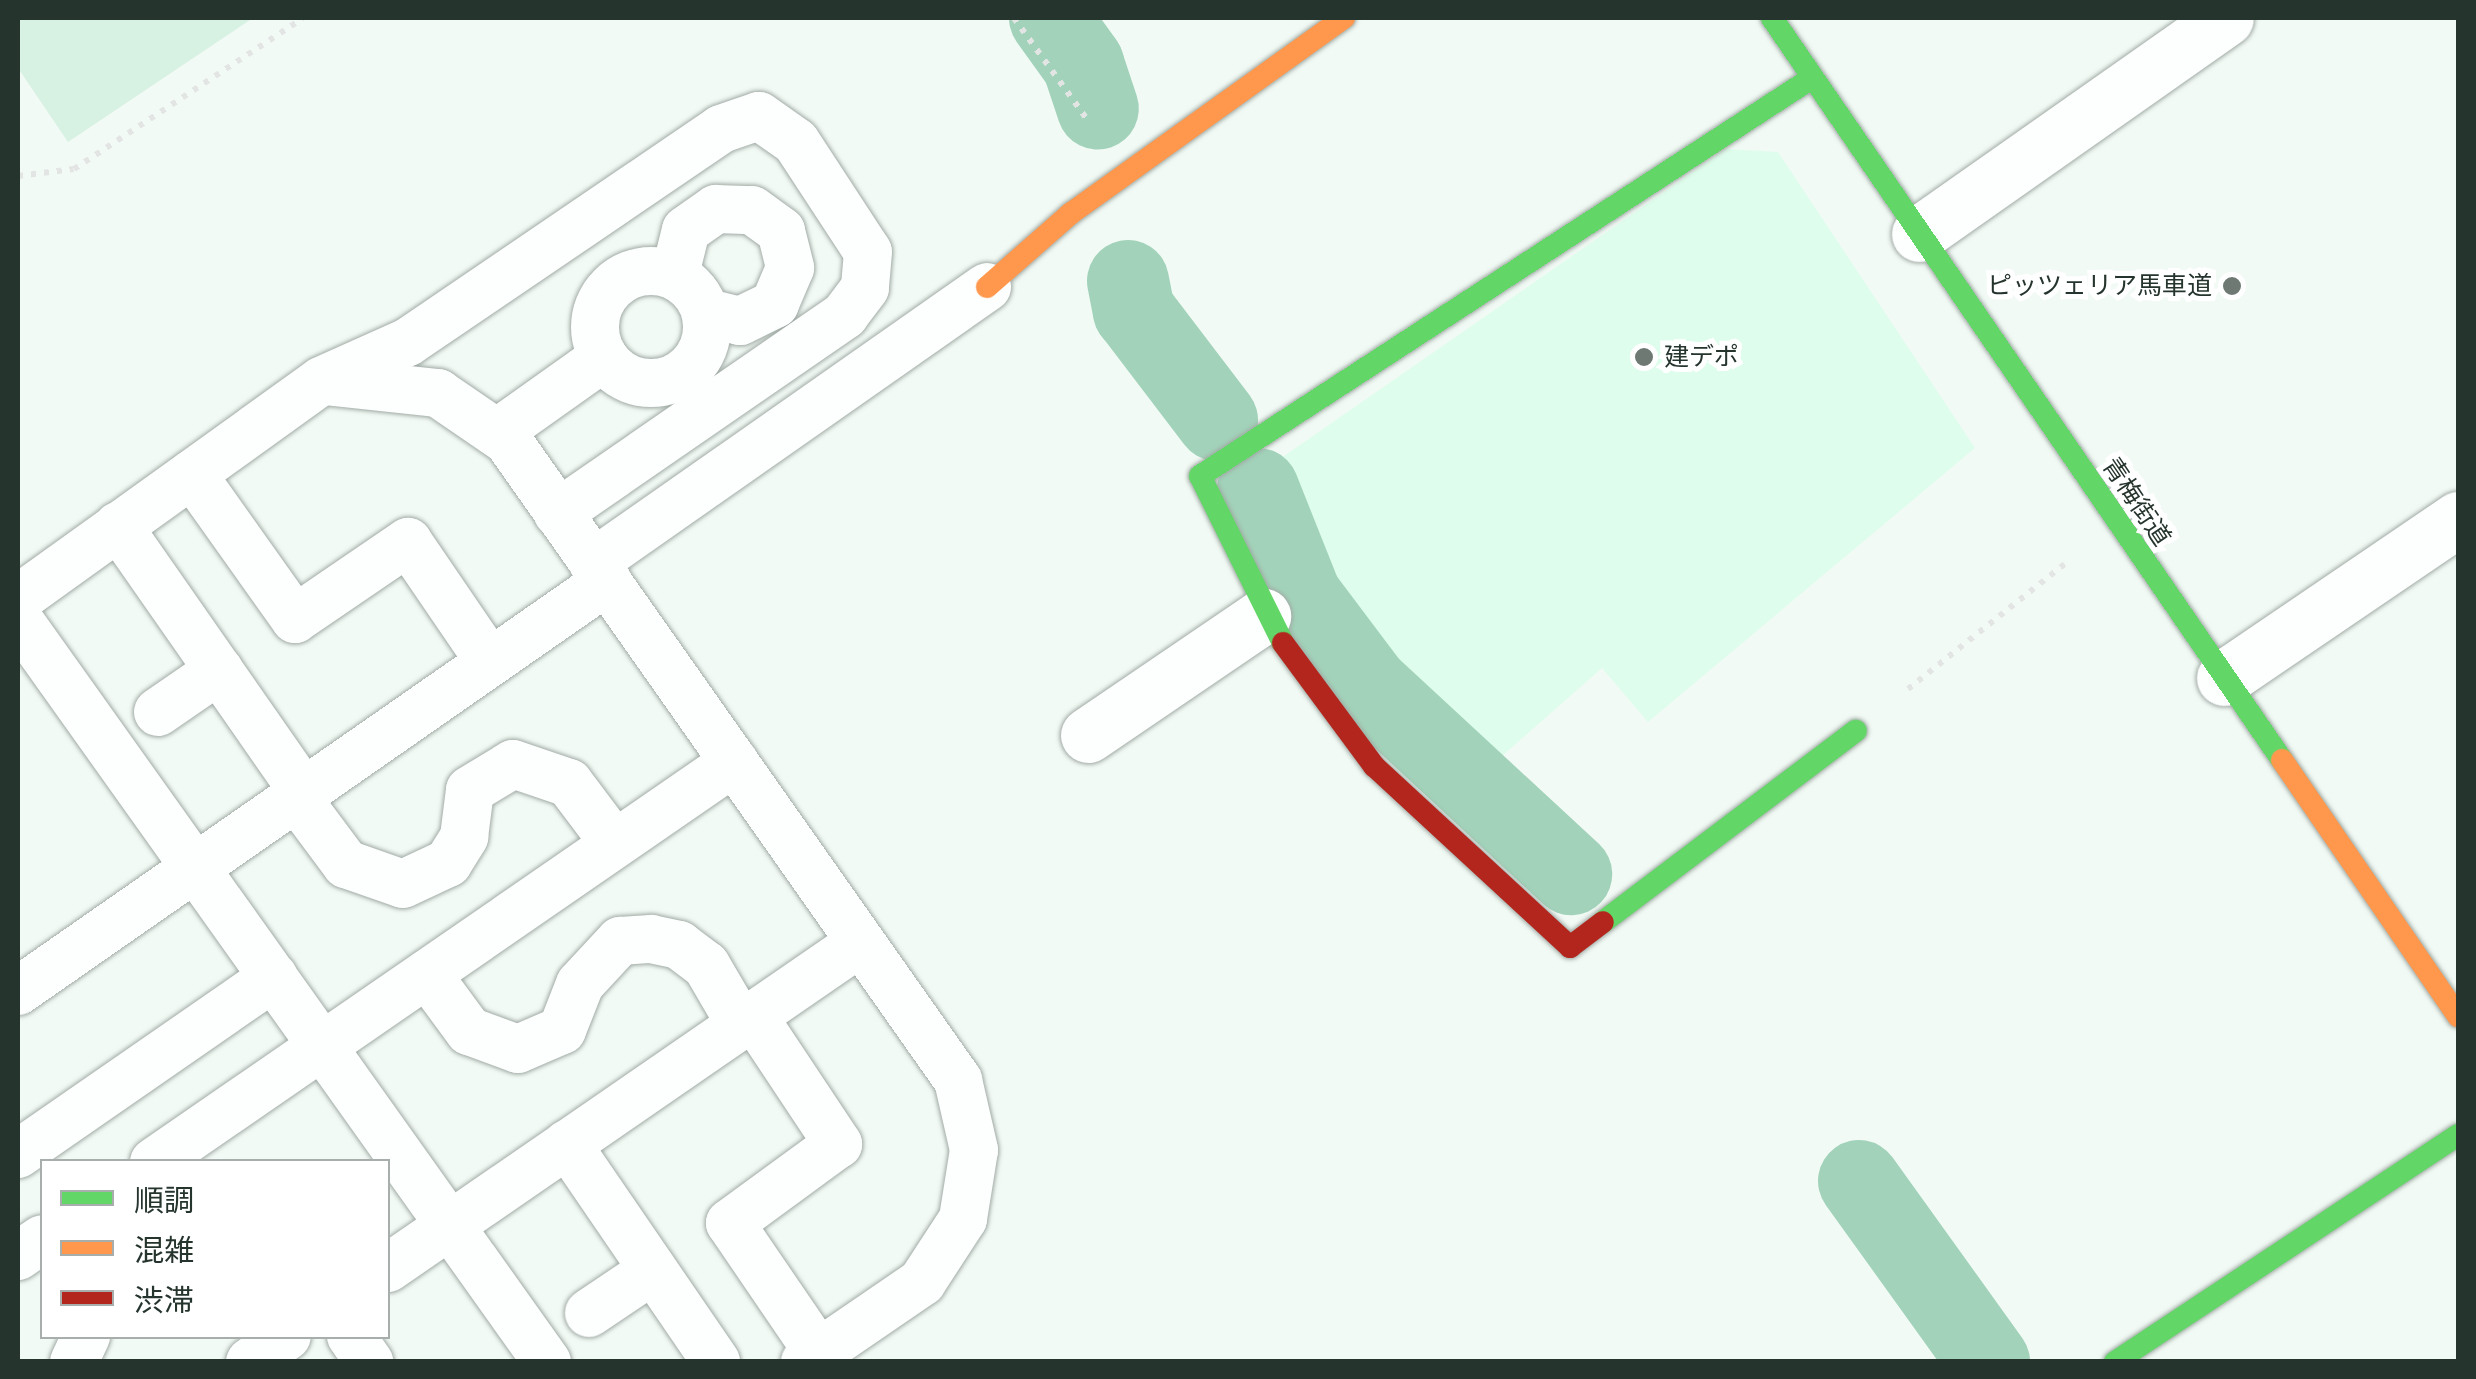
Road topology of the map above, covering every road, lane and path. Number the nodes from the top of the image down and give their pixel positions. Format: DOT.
graph roads {
  1 [pos="303,18"];
  2 [pos="1014,18"];
  3 [pos="1344,18"];
  4 [pos="1772,18"];
  5 [pos="2226,18"];
  6 [pos="1812,78"];
  7 [pos="1126,173"];
  8 [pos="18,176"];
  9 [pos="1919,234"];
  10 [pos="675,274"];
  11 [pos="988,287"];
  12 [pos="707,314"];
  13 [pos="604,356"];
  14 [pos="321,381"];
  15 [pos="496,433"];
  16 [pos="192,474"];
  17 [pos="558,513"];
  18 [pos="2458,520"];
  19 [pos="2117,522"];
  20 [pos="118,526"];
  21 [pos="600,572"];
  22 [pos="18,600"];
  23 [pos="1263,616"];
  24 [pos="18,620"];
  25 [pos="490,662"];
  26 [pos="219,670"];
  27 [pos="2224,678"];
  28 [pos="158,712"];
  29 [pos="1856,731"];
  30 [pos="1088,735"];
  31 [pos="734,762"];
  32 [pos="300,794"];
  33 [pos="615,844"];
  34 [pos="195,867"];
  35 [pos="861,942"];
  36 [pos="427,974"];
  37 [pos="274,977"];
  38 [pos="18,990"];
  39 [pos="2458,1016"];
  40 [pos="747,1020"];
  41 [pos="322,1045"];
  42 [pos="2458,1135"];
  43 [pos="568,1144"];
  44 [pos="18,1154"];
  45 [pos="158,1159"];
  46 [pos="450,1225"];
  47 [pos="40,1240"];
  48 [pos="18,1256"];
  49 [pos="390,1267"];
  50 [pos="653,1270"];
  51 [pos="589,1313"];
  52 [pos="85,1339"];
  53 [pos="228,1339"];
  54 [pos="283,1339"];
  55 [pos="354,1339"];
  56 [pos="811,1357"];
  57 [pos="74,1362"];
  58 [pos="242,1362"];
  59 [pos="250,1362"];
  60 [pos="369,1362"];
  61 [pos="547,1362"];
  62 [pos="716,1362"];
  63 [pos="2116,1362"];
  1 -- 8 [label="path"];
  2 -- 7 [label="path"];
  3 -- 7 [label="street"];
  4 -- 6 [label="street, 青梅街道"];
  5 -- 9 [label="street"];
  6 -- 9 [label="street, 青梅街道"];
  6 -- 23 [label="street"];
  7 -- 11 [label="street"];
  9 -- 19 [label="street, 青梅街道"];
  10 -- 12 [label="lane"];
  10 -- 12 [label="lane"];
  10 -- 13 [label="lane"];
  11 -- 21 [label="lane"];
  12 -- 13 [label="lane"];
  13 -- 15 [label="lane"];
  14 -- 15 [label="lane"];
  14 -- 16 [label="lane"];
  14 -- 17 [label="lane"];
  15 -- 17 [label="lane"];
  16 -- 20 [label="lane"];
  16 -- 25 [label="lane"];
  17 -- 21 [label="lane"];
  18 -- 27 [label="street"];
  19 -- 27 [label="street, 青梅街道"];
  19 -- 29 [label="path"];
  20 -- 22 [label="lane"];
  20 -- 26 [label="lane"];
  21 -- 25 [label="lane"];
  21 -- 31 [label="lane"];
  23 -- 29 [label="street"];
  23 -- 30 [label="street"];
  24 -- 34 [label="lane"];
  25 -- 32 [label="lane"];
  26 -- 28 [label="lane"];
  26 -- 32 [label="lane"];
  27 -- 39 [label="street, 青梅街道"];
  31 -- 33 [label="lane"];
  31 -- 35 [label="lane"];
  32 -- 33 [label="lane"];
  32 -- 34 [label="lane"];
  33 -- 36 [label="lane"];
  34 -- 37 [label="lane"];
  34 -- 38 [label="lane"];
  35 -- 40 [label="lane"];
  35 -- 56 [label="lane"];
  36 -- 40 [label="lane"];
  36 -- 41 [label="lane"];
  37 -- 41 [label="lane"];
  37 -- 44 [label="lane"];
  40 -- 43 [label="lane"];
  40 -- 56 [label="lane"];
  41 -- 45 [label="lane"];
  41 -- 46 [label="lane"];
  42 -- 63 [label="street"];
  43 -- 46 [label="lane"];
  43 -- 50 [label="lane"];
  46 -- 49 [label="lane"];
  46 -- 61 [label="lane"];
  47 -- 48 [label="lane"];
  50 -- 51 [label="lane"];
  50 -- 62 [label="lane"];
  52 -- 57 [label="lane"];
  53 -- 58 [label="lane"];
  54 -- 59 [label="lane"];
  55 -- 60 [label="lane"];
}
